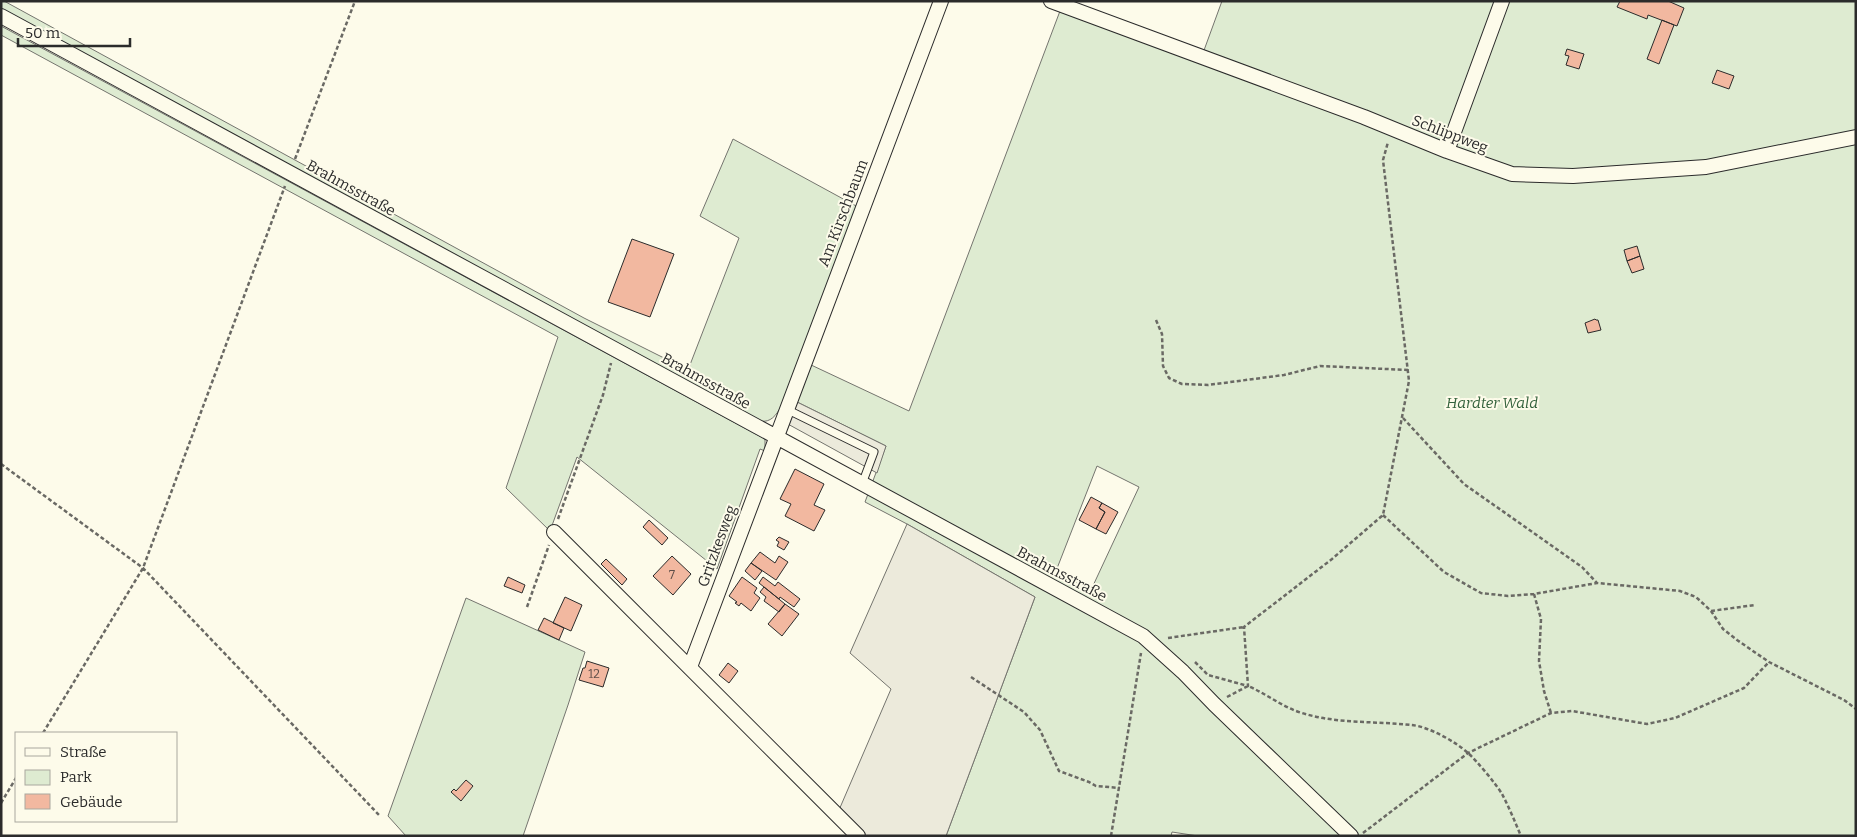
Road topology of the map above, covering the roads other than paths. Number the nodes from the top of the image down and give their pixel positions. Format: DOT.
graph roads {
  1 [pos="941,1"];
  2 [pos="1051,1"];
  3 [pos="1502,1"];
  4 [pos="1,16"];
  5 [pos="1856,137"];
  6 [pos="1447,151"];
  7 [pos="786,409"];
  8 [pos="776,437"];
  9 [pos="862,484"];
  10 [pos="554,532"];
  11 [pos="690,667"];
  12 [pos="858,836"];
  13 [pos="1351,836"];
  1 -- 7 [label="street, Am Kirschbaum"];
  2 -- 6 [label="street, Schlippweg"];
  3 -- 6 [label="street"];
  4 -- 8 [label="street, Brahmsstraße"];
  5 -- 6 [label="street, Schlippweg"];
  7 -- 8 [label="street, Am Kirschbaum"];
  7 -- 9 [label="lane"];
  8 -- 9 [label="street, Brahmsstraße"];
  8 -- 11 [label="street, Gritzkesweg"];
  9 -- 13 [label="street, Brahmsstraße"];
  10 -- 11 [label="street"];
  11 -- 12 [label="street"];
}
